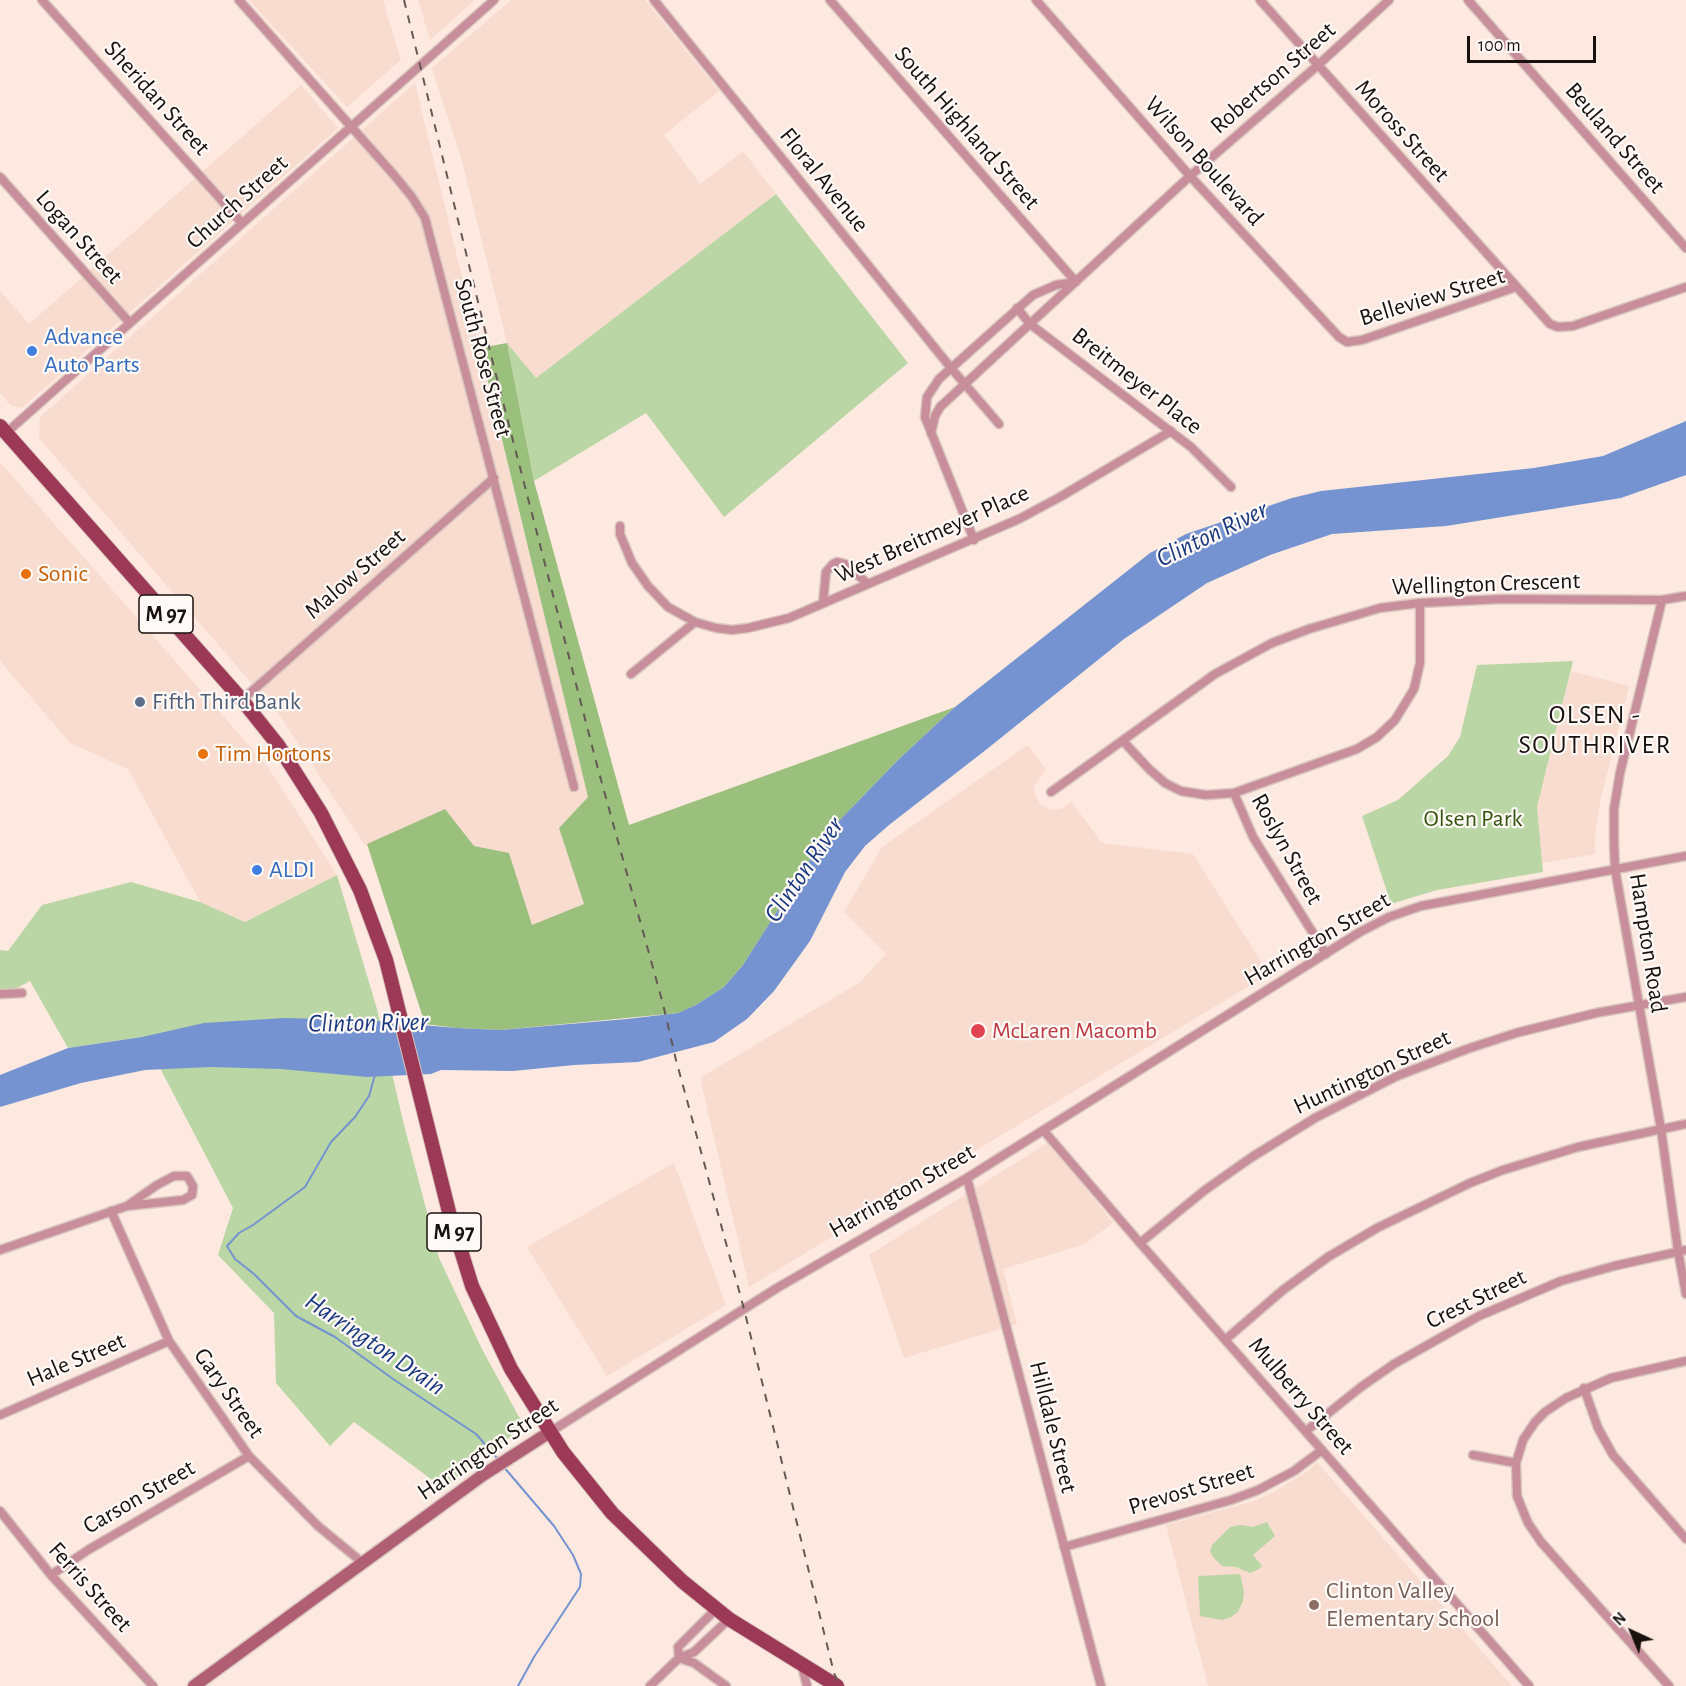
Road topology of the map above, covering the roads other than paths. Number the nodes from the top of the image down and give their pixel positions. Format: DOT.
graph roads {
  1 [pos="42,0"];
  2 [pos="239,0"];
  3 [pos="494,0"];
  4 [pos="654,0"];
  5 [pos="830,0"];
  6 [pos="1036,0"];
  7 [pos="1260,0"];
  8 [pos="1389,0"];
  9 [pos="1468,0"];
  10 [pos="1317,66"];
  11 [pos="351,125"];
  12 [pos="1190,176"];
  13 [pos="0,177"];
  14 [pos="242,223"];
  15 [pos="1686,248"];
  16 [pos="1076,282"];
  17 [pos="1516,287"];
  18 [pos="1686,287"];
  19 [pos="1017,308"];
  20 [pos="129,322"];
  21 [pos="1030,324"];
  22 [pos="1347,342"];
  23 [pos="951,368"];
  24 [pos="965,384"];
  25 [pos="999,424"];
  26 [pos="3,429"];
  27 [pos="1171,431"];
  28 [pos="931,433"];
  29 [pos="494,478"];
  30 [pos="1231,487"];
  31 [pos="620,526"];
  32 [pos="974,540"];
  33 [pos="868,584"];
  34 [pos="1686,596"];
  35 [pos="1662,600"];
  36 [pos="823,603"];
  37 [pos="1420,603"];
  38 [pos="695,622"];
  39 [pos="631,674"];
  40 [pos="242,700"];
  41 [pos="1124,741"];
  42 [pos="574,786"];
  43 [pos="1051,792"];
  44 [pos="1234,793"];
  45 [pos="1686,856"];
  46 [pos="1616,869"];
  47 [pos="1326,954"];
  48 [pos="22,993"];
  49 [pos="0,994"];
  50 [pos="1686,997"];
  51 [pos="1638,1005"];
  52 [pos="1686,1124"];
  53 [pos="1660,1128"];
  54 [pos="1044,1131"];
  55 [pos="968,1178"];
  56 [pos="127,1206"];
  57 [pos="111,1211"];
  58 [pos="1140,1243"];
  59 [pos="0,1250"];
  60 [pos="1682,1251"];
  61 [pos="1686,1294"];
  62 [pos="1225,1340"];
  63 [pos="169,1341"];
  64 [pos="1686,1361"];
  65 [pos="1584,1388"];
  66 [pos="0,1415"];
  67 [pos="1306,1431"];
  68 [pos="550,1432"];
  69 [pos="1322,1450"];
  70 [pos="1473,1455"];
  71 [pos="249,1456"];
  72 [pos="1516,1463"];
  73 [pos="0,1511"];
  74 [pos="1686,1539"];
  75 [pos="1064,1547"];
  76 [pos="363,1563"];
  77 [pos="51,1575"];
  78 [pos="717,1609"];
  79 [pos="729,1618"];
  80 [pos="679,1658"];
  81 [pos="802,1666"];
  82 [pos="153,1686"];
  83 [pos="194,1686"];
  84 [pos="650,1686"];
  85 [pos="726,1686"];
  86 [pos="807,1686"];
  87 [pos="837,1686"];
  88 [pos="1101,1686"];
  89 [pos="1529,1686"];
  90 [pos="1670,1686"];
  1 -- 14 [label="street, Sheridan Street"];
  2 -- 11 [label="street, South Rose Street"];
  3 -- 11 [label="street, Church Street"];
  4 -- 23 [label="street, Floral Avenue"];
  5 -- 16 [label="street, South Highland Street"];
  6 -- 12 [label="street, Wilson Boulevard"];
  7 -- 10 [label="street, Moross Street"];
  8 -- 10 [label="street, Robertson Street"];
  9 -- 15 [label="street, Beuland Street"];
  10 -- 12 [label="street, Robertson Street"];
  10 -- 17 [label="street, Moross Street"];
  11 -- 14 [label="street, Church Street"];
  11 -- 29 [label="street, South Rose Street"];
  12 -- 16 [label="street, Robertson Street"];
  12 -- 22 [label="street, Wilson Boulevard"];
  13 -- 20 [label="street, Logan Street"];
  14 -- 20 [label="street, Church Street"];
  16 -- 19 [label="street"];
  16 -- 21 [label="street, Robertson Street"];
  17 -- 18 [label="street, Belleview Street"];
  17 -- 22 [label="street, Belleview Street"];
  19 -- 21 [label="street, Breitmeyer Place"];
  19 -- 23 [label="street"];
  20 -- 26 [label="street, Church Street"];
  21 -- 24 [label="street, Robertson Street"];
  21 -- 27 [label="street, Breitmeyer Place"];
  23 -- 24 [label="street, Floral Avenue"];
  23 -- 28 [label="street"];
  24 -- 25 [label="street, Floral Avenue"];
  24 -- 28 [label="street, Robertson Street"];
  26 -- 40 [label="main road, M 97"];
  27 -- 30 [label="street, Breitmeyer Place"];
  27 -- 32 [label="street, West Breitmeyer Place"];
  28 -- 32 [label="street"];
  29 -- 40 [label="street, Malow Street"];
  29 -- 42 [label="street, South Rose Street"];
  31 -- 38 [label="street, West Breitmeyer Place"];
  32 -- 33 [label="street, West Breitmeyer Place"];
  33 -- 36 [label="street, West Breitmeyer Place"];
  33 -- 36 [label="street"];
  34 -- 35 [label="street, Wellington Crescent"];
  35 -- 37 [label="street, Wellington Crescent"];
  35 -- 46 [label="street, Hampton Road"];
  36 -- 38 [label="street, West Breitmeyer Place"];
  37 -- 41 [label="street, Wellington Crescent"];
  37 -- 44 [label="street"];
  38 -- 39 [label="street"];
  40 -- 68 [label="main road, M 97"];
  41 -- 43 [label="street, Wellington Crescent"];
  41 -- 44 [label="street"];
  44 -- 47 [label="street, Roslyn Street"];
  45 -- 46 [label="street, Harrington Street"];
  46 -- 47 [label="street, Harrington Street"];
  46 -- 51 [label="street, Hampton Road"];
  47 -- 54 [label="street, Harrington Street"];
  48 -- 49 [label="street"];
  50 -- 51 [label="street, Huntington Street"];
  51 -- 53 [label="street, Hampton Road"];
  51 -- 58 [label="street, Huntington Street"];
  52 -- 53 [label="street"];
  53 -- 60 [label="street, Hampton Road"];
  53 -- 62 [label="street"];
  54 -- 55 [label="street, Harrington Street"];
  54 -- 58 [label="street, Mulberry Street"];
  55 -- 68 [label="street, Harrington Street"];
  55 -- 75 [label="street, Hilldale Street"];
  56 -- 56 [label="street"];
  56 -- 57 [label="street"];
  57 -- 59 [label="street"];
  57 -- 63 [label="street, Gary Street"];
  58 -- 62 [label="street, Mulberry Street"];
  60 -- 61 [label="street, Hampton Road"];
  60 -- 67 [label="street, Crest Street"];
  62 -- 67 [label="street, Mulberry Street"];
  63 -- 66 [label="street, Hale Street"];
  63 -- 71 [label="street, Gary Street"];
  64 -- 65 [label="street"];
  65 -- 72 [label="street"];
  65 -- 74 [label="street"];
  67 -- 69 [label="street, Mulberry Street"];
  68 -- 76 [label="street, Harrington Street"];
  68 -- 78 [label="main road, M 97"];
  69 -- 75 [label="street, Prevost Street"];
  69 -- 89 [label="street, Mulberry Street"];
  70 -- 72 [label="street"];
  71 -- 76 [label="street, Gary Street"];
  71 -- 77 [label="street, Carson Street"];
  72 -- 90 [label="street"];
  73 -- 77 [label="street, Ferris Street"];
  75 -- 88 [label="street, Hilldale Street"];
  76 -- 83 [label="street, Harrington Street"];
  77 -- 82 [label="street, Ferris Street"];
  78 -- 79 [label="main road, M 97"];
  78 -- 80 [label="street"];
  79 -- 80 [label="street"];
  79 -- 81 [label="main road, M 97"];
  80 -- 84 [label="street"];
  80 -- 85 [label="street"];
  81 -- 86 [label="street"];
  81 -- 87 [label="main road, M 97"];
}
